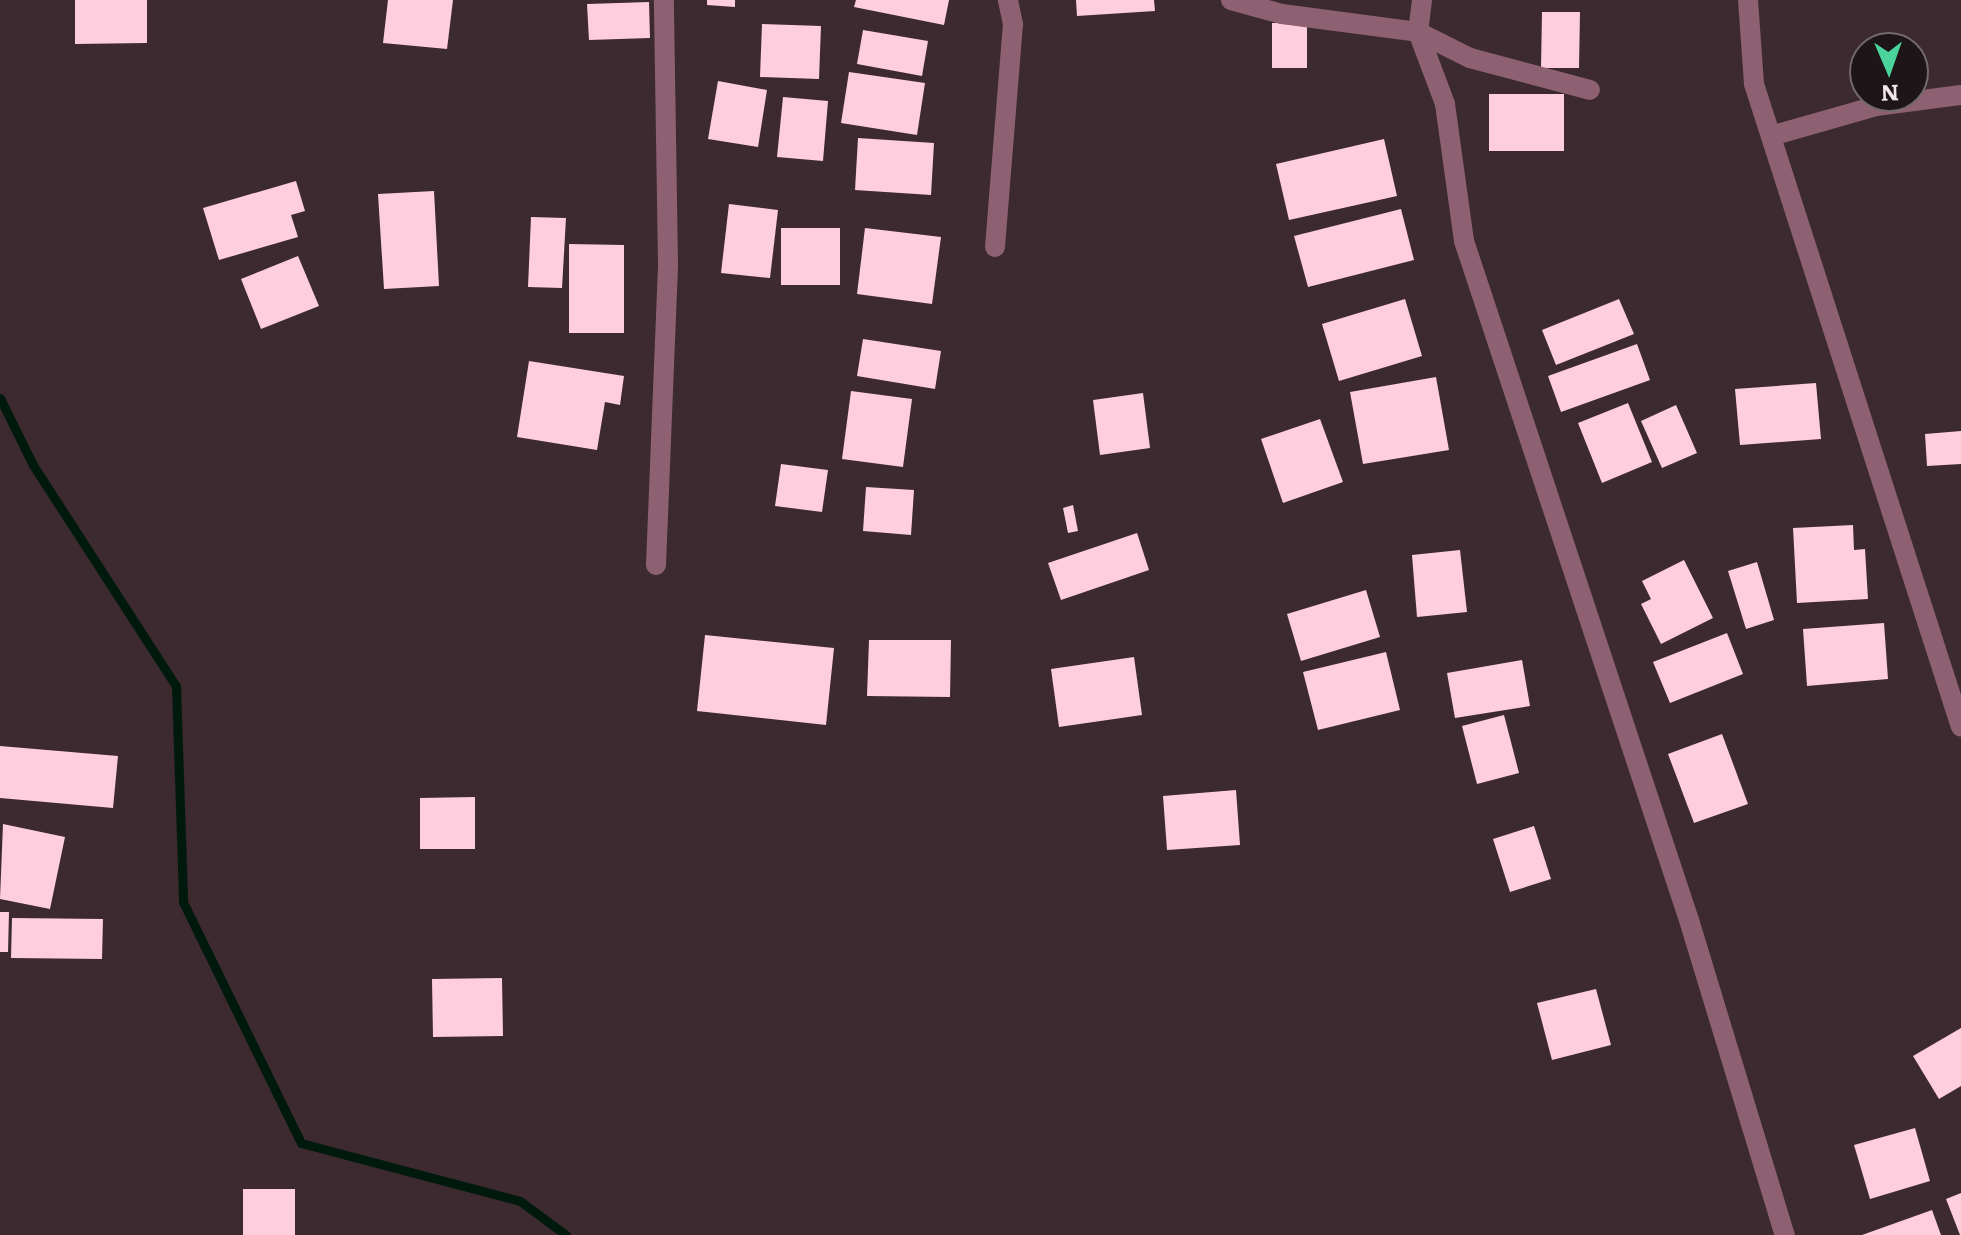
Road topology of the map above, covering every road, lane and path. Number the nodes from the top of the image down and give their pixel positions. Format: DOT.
graph roads {
  1 [pos="664,0"];
  2 [pos="1008,0"];
  3 [pos="1231,0"];
  4 [pos="1422,0"];
  5 [pos="1748,0"];
  6 [pos="1418,32"];
  7 [pos="1590,90"];
  8 [pos="1961,95"];
  9 [pos="1771,136"];
  10 [pos="995,247"];
  11 [pos="656,565"];
  12 [pos="1961,727"];
  13 [pos="1785,1235"];
  1 -- 11 [label="street"];
  2 -- 10 [label="street"];
  3 -- 6 [label="street"];
  4 -- 6 [label="street"];
  5 -- 9 [label="street"];
  6 -- 7 [label="street"];
  6 -- 13 [label="street"];
  8 -- 9 [label="street"];
  9 -- 12 [label="street"];
}
